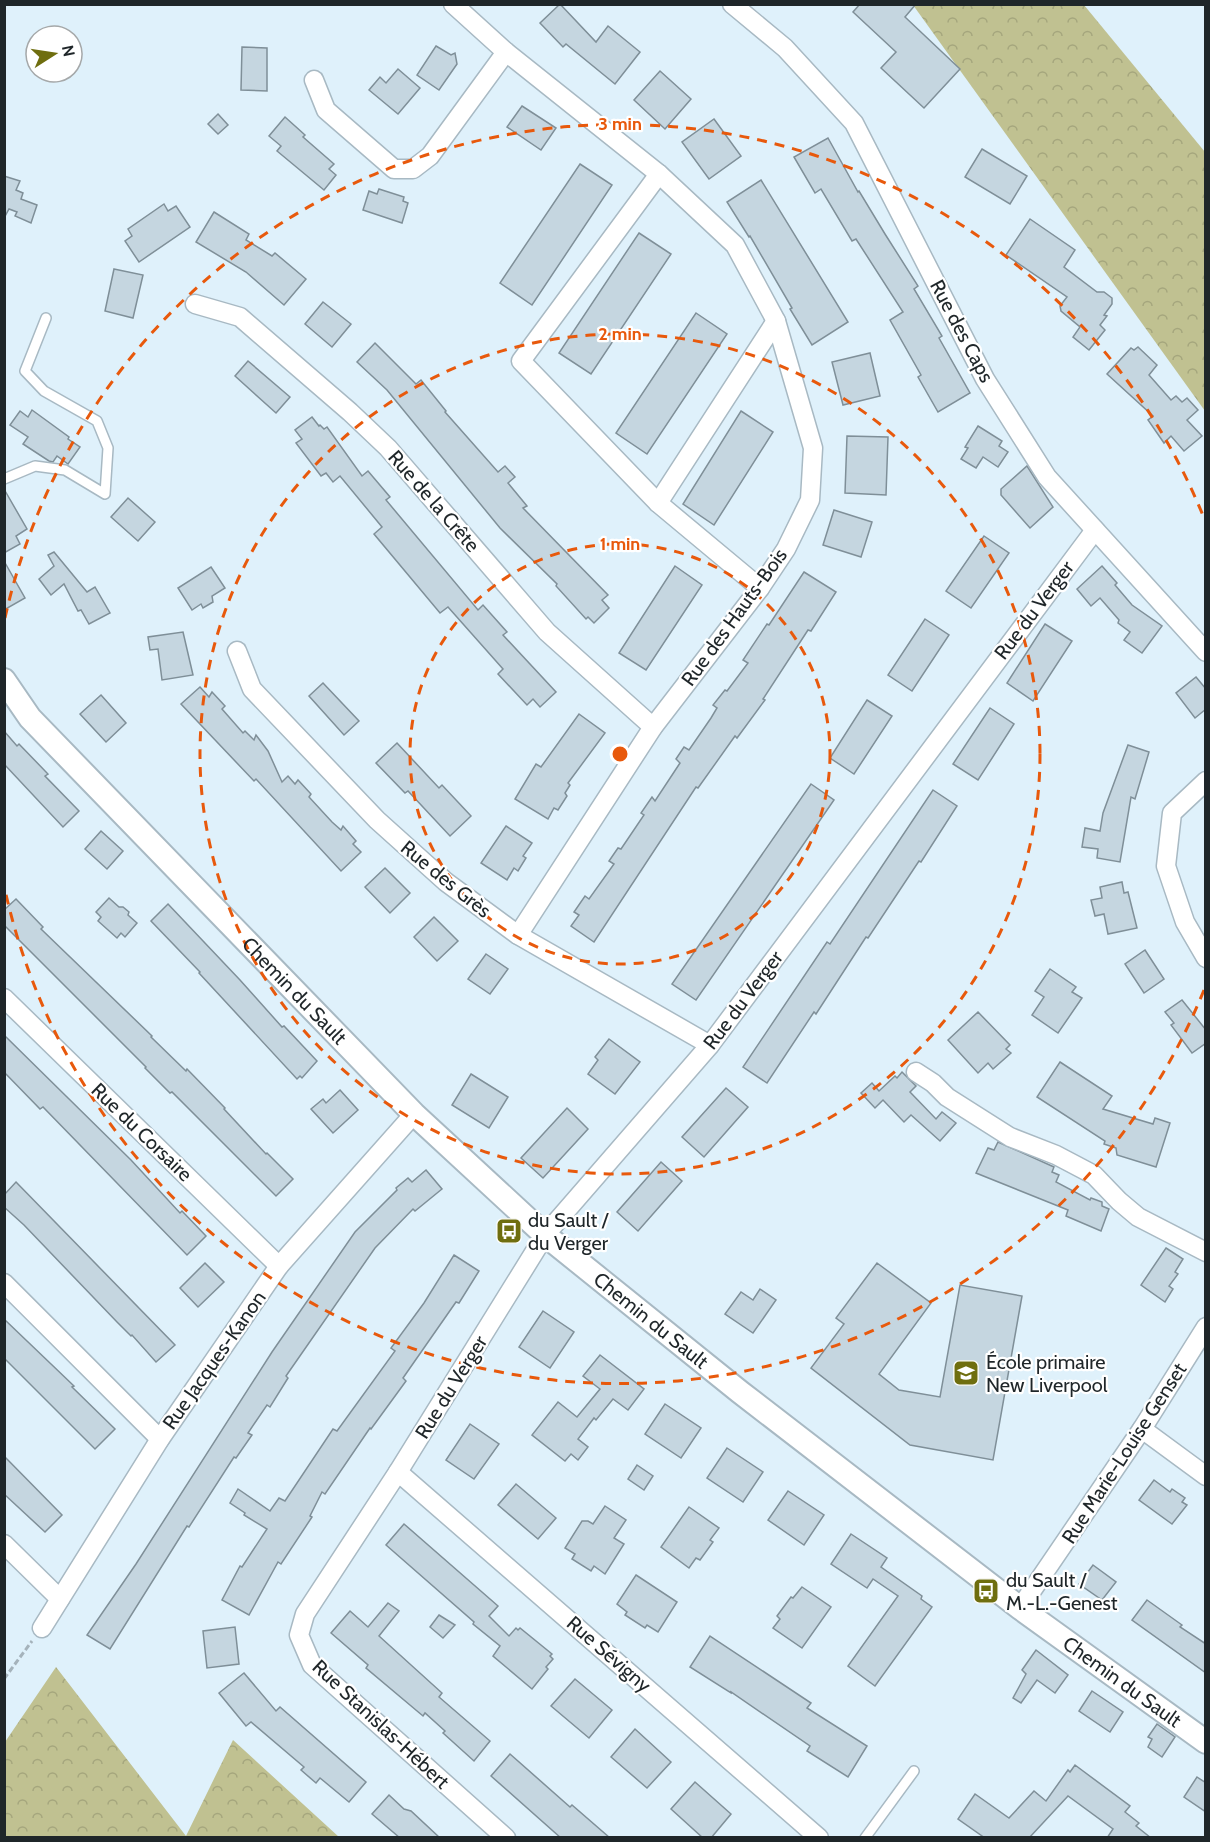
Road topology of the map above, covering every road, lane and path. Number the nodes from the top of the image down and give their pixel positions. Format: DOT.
graph roads {
  1 [pos="453,4"];
  2 [pos="732,4"];
  3 [pos="506,52"];
  4 [pos="314,80"];
  5 [pos="659,174"];
  6 [pos="195,304"];
  7 [pos="46,318"];
  8 [pos="776,321"];
  9 [pos="4,479"];
  10 [pos="658,503"];
  11 [pos="1095,530"];
  12 [pos="760,588"];
  13 [pos="237,651"];
  14 [pos="1206,652"];
  15 [pos="4,680"];
  16 [pos="652,727"];
  17 [pos="1206,781"];
  18 [pos="518,935"];
  19 [pos="1206,958"];
  20 [pos="4,998"];
  21 [pos="710,1045"];
  22 [pos="916,1072"];
  23 [pos="414,1114"];
  24 [pos="545,1235"];
  25 [pos="1206,1252"];
  26 [pos="279,1266"];
  27 [pos="4,1283"];
  28 [pos="1206,1327"];
  29 [pos="1142,1429"];
  30 [pos="160,1439"];
  31 [pos="398,1472"];
  32 [pos="1206,1476"];
  33 [pos="4,1544"];
  34 [pos="60,1599"];
  35 [pos="1020,1608"];
  36 [pos="42,1628"];
  37 [pos="4,1679"];
  38 [pos="1206,1742"];
  39 [pos="914,1771"];
  40 [pos="506,1838"];
  41 [pos="819,1838"];
  42 [pos="865,1838"];
  1 -- 3 [label="street, Rue des Hauts-Bois"];
  2 -- 11 [label="street, Rue des Caps"];
  3 -- 4 [label="street"];
  3 -- 5 [label="street, Rue des Hauts-Bois"];
  5 -- 8 [label="street, Rue des Hauts-Bois"];
  5 -- 10 [label="street"];
  6 -- 16 [label="street, Rue de la Crête"];
  7 -- 9 [label="lane"];
  8 -- 10 [label="street"];
  8 -- 12 [label="street, Rue des Hauts-Bois"];
  10 -- 12 [label="street"];
  11 -- 14 [label="street, Rue des Caps"];
  11 -- 21 [label="street, Rue du Verger"];
  12 -- 16 [label="street, Rue des Hauts-Bois"];
  13 -- 18 [label="street, Rue des Grès"];
  15 -- 23 [label="street, Chemin du Sault"];
  16 -- 18 [label="street, Rue des Hauts-Bois"];
  17 -- 19 [label="street"];
  18 -- 21 [label="street, Rue des Grès"];
  20 -- 26 [label="street, Rue du Corsaire"];
  21 -- 24 [label="street, Rue du Verger"];
  22 -- 25 [label="street"];
  23 -- 24 [label="street, Chemin du Sault"];
  23 -- 26 [label="street, Rue Jacques-Kanon"];
  24 -- 31 [label="street, Rue du Verger"];
  24 -- 35 [label="street, Chemin du Sault"];
  26 -- 30 [label="street, Rue Jacques-Kanon"];
  27 -- 30 [label="street"];
  28 -- 29 [label="street, Rue Marie-Louise Genset"];
  29 -- 32 [label="street"];
  29 -- 35 [label="street, Rue Marie-Louise Genset"];
  30 -- 34 [label="street, Rue Jacques-Kanon"];
  31 -- 40 [label="street, Rue Stanislas-Hébert"];
  31 -- 41 [label="street, Rue Sévigny"];
  33 -- 34 [label="street"];
  34 -- 36 [label="street, Rue Jacques-Kanon"];
  35 -- 38 [label="street, Chemin du Sault"];
  36 -- 37 [label="path"];
  39 -- 42 [label="lane"];
}
